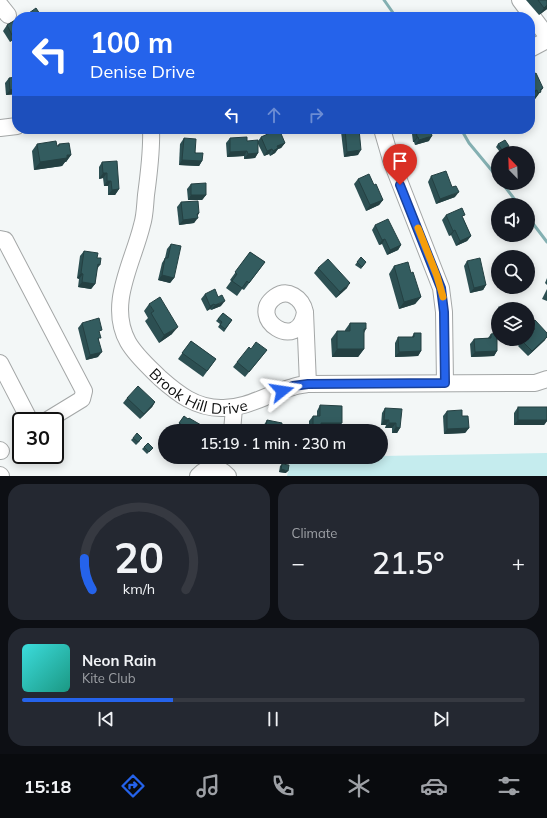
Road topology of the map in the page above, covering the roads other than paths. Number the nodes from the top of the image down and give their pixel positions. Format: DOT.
graph roads {
  1 [pos="520,0"];
  2 [pos="529,12"];
  3 [pos="535,20"];
  4 [pos="547,36"];
  5 [pos="547,40"];
  6 [pos="535,46"];
  7 [pos="12,127"];
  8 [pos="0,128"];
  9 [pos="152,134"];
  10 [pos="383,134"];
  11 [pos="0,239"];
  12 [pos="305,312"];
  13 [pos="283,331"];
  14 [pos="307,352"];
  15 [pos="0,363"];
  16 [pos="547,379"];
  17 [pos="445,383"];
  18 [pos="308,384"];
  19 [pos="234,408"];
  20 [pos="25,412"];
  21 [pos="61,412"];
  22 [pos="233,424"];
  23 [pos="226,468"];
  24 [pos="198,476"];
  1 -- 2 [label="street"];
  3 -- 4 [label="street"];
  5 -- 6 [label="street"];
  7 -- 8 [label="street"];
  9 -- 19 [label="street, Brook Hill Drive"];
  10 -- 17 [label="street"];
  11 -- 21 [label="street"];
  12 -- 13 [label="street"];
  12 -- 13 [label="street"];
  12 -- 14 [label="street"];
  13 -- 14 [label="street"];
  14 -- 18 [label="street"];
  15 -- 20 [label="street"];
  16 -- 17 [label="street, Brook Hill Drive"];
  17 -- 18 [label="street, Brook Hill Drive"];
  18 -- 19 [label="street, Brook Hill Drive"];
  19 -- 22 [label="street"];
  23 -- 24 [label="street"];
}
